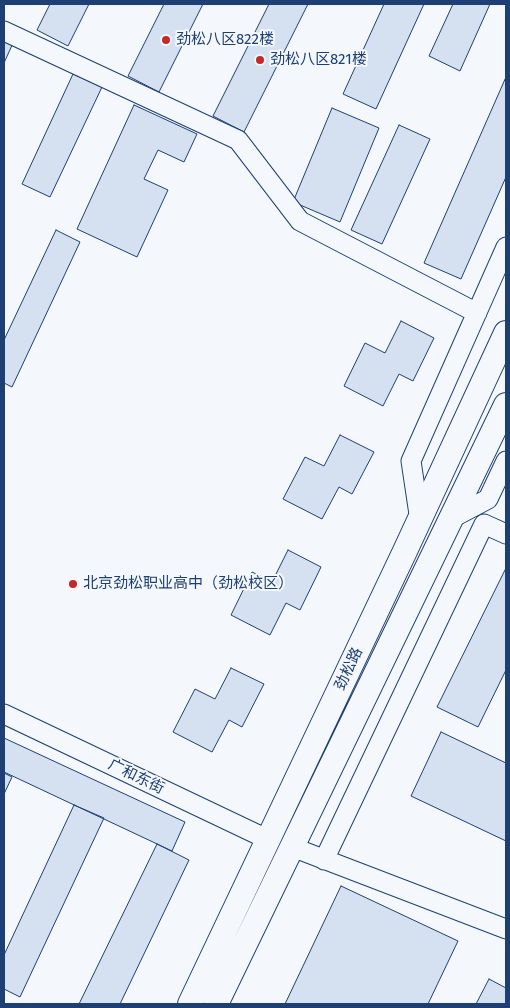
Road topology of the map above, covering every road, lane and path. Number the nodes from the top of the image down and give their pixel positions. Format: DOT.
graph roads {
  1 [pos="4,31"];
  2 [pos="506,247"];
  3 [pos="477,313"];
  4 [pos="506,333"];
  5 [pos="506,404"];
  6 [pos="506,461"];
  7 [pos="452,518"];
  8 [pos="420,521"];
  9 [pos="506,534"];
  10 [pos="4,714"];
  11 [pos="269,840"];
  12 [pos="292,847"];
  13 [pos="324,860"];
  14 [pos="506,929"];
  15 [pos="190,1004"];
  16 [pos="216,1004"];
  1 -- 3 [label="street"];
  2 -- 3 [label="street"];
  3 -- 8 [label="street"];
  4 -- 8 [label="main road, 劲松路"];
  5 -- 7 [label="main road, 劲松路"];
  6 -- 7 [label="street"];
  7 -- 12 [label="main road, 劲松路"];
  8 -- 11 [label="main road, 劲松路"];
  9 -- 13 [label="street"];
  10 -- 11 [label="street, 广和东街"];
  11 -- 15 [label="main road, 劲松路"];
  12 -- 13 [label="street"];
  12 -- 16 [label="main road, 劲松路"];
  13 -- 14 [label="street"];
}
